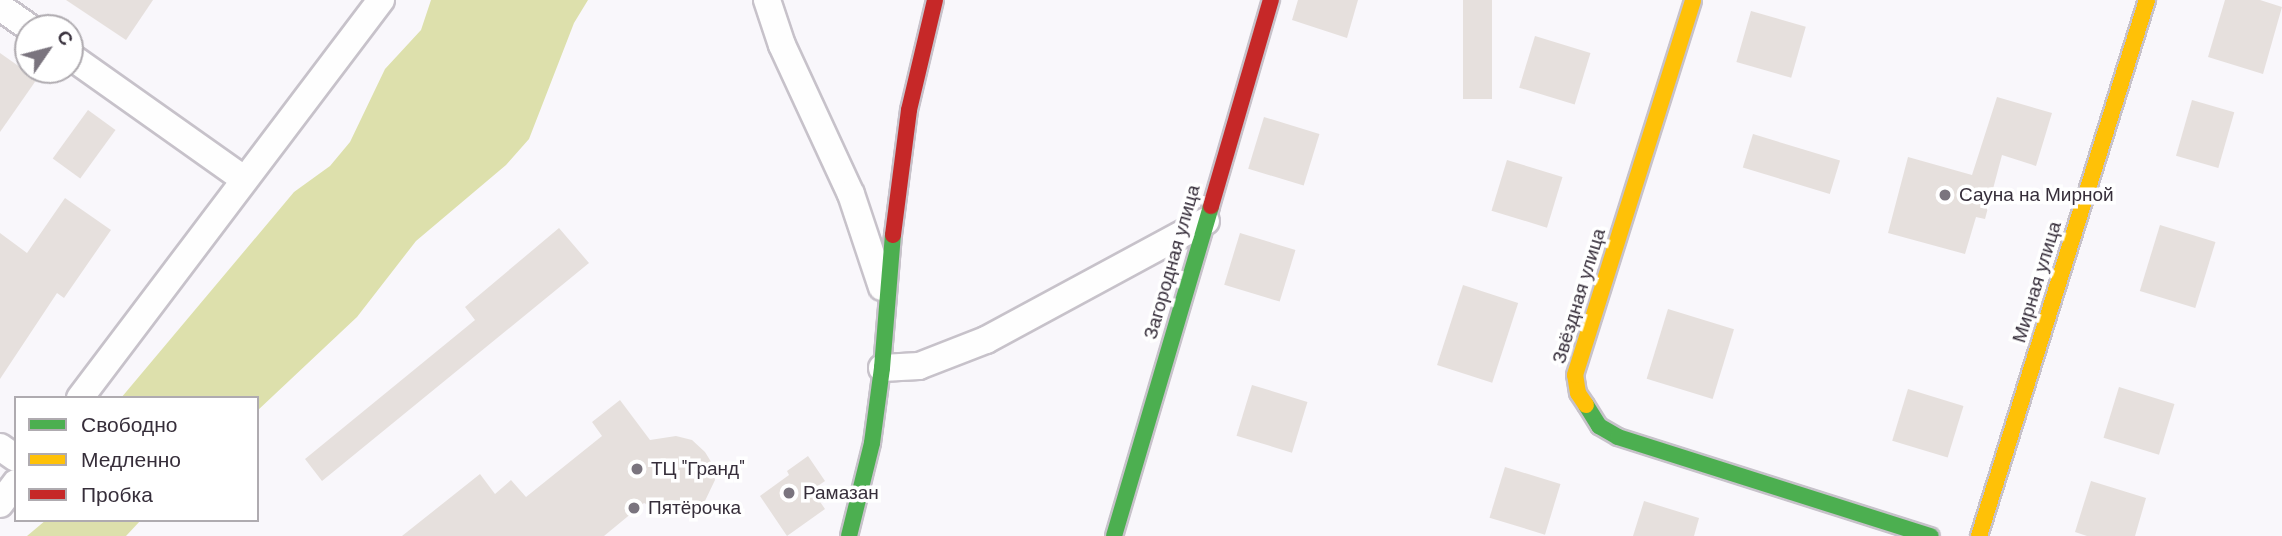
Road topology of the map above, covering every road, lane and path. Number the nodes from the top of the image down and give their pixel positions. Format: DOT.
graph roads {
  1 [pos="381,0"];
  2 [pos="767,0"];
  3 [pos="935,0"];
  4 [pos="1271,0"];
  5 [pos="1693,0"];
  6 [pos="2147,0"];
  7 [pos="84,66"];
  8 [pos="244,179"];
  9 [pos="1206,221"];
  10 [pos="886,299"];
  11 [pos="882,368"];
  12 [pos="81,396"];
  13 [pos="14,486"];
  14 [pos="0,504"];
  15 [pos="849,536"];
  16 [pos="1114,536"];
  17 [pos="1931,536"];
  18 [pos="1979,536"];
  1 -- 8 [label="street"];
  2 -- 10 [label="street"];
  3 -- 10 [label="street"];
  4 -- 9 [label="street, Загородная улица"];
  5 -- 17 [label="street, Звёздная улица"];
  6 -- 18 [label="street, Мирная улица"];
  7 -- 8 [label="street"];
  8 -- 12 [label="street"];
  9 -- 11 [label="street"];
  9 -- 16 [label="street, Загородная улица"];
  10 -- 11 [label="street"];
  11 -- 15 [label="street"];
  13 -- 14 [label="street"];
}
